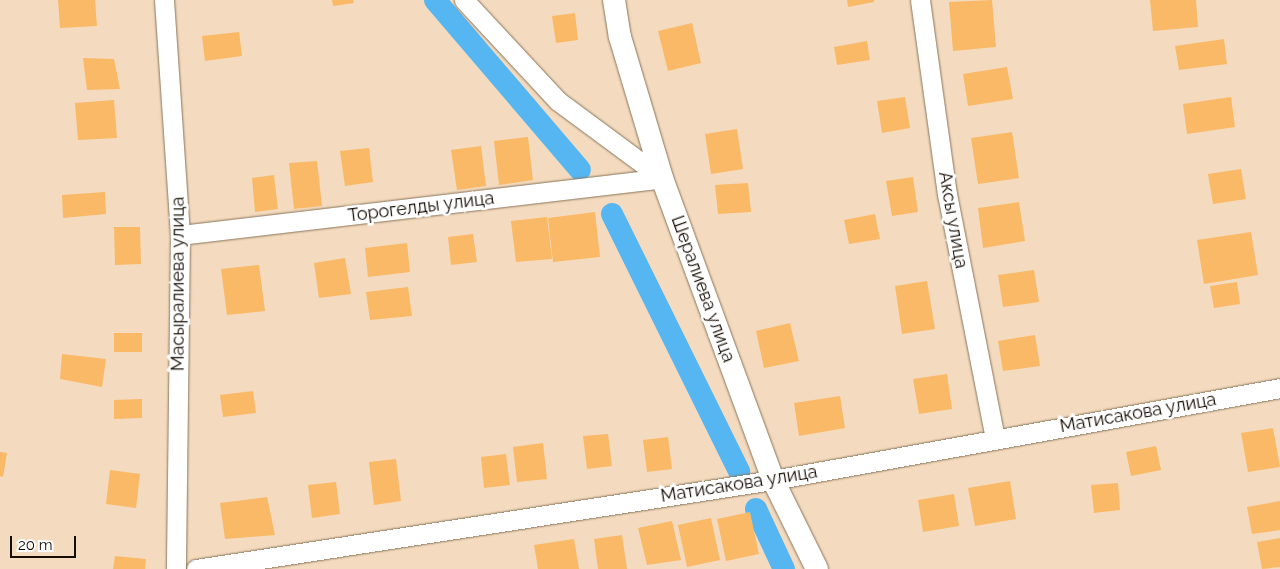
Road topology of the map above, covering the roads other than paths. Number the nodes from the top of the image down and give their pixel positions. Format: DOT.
graph roads {
  1 [pos="164,0"];
  2 [pos="464,0"];
  3 [pos="614,0"];
  4 [pos="920,0"];
  5 [pos="662,178"];
  6 [pos="180,235"];
  7 [pos="1280,388"];
  8 [pos="995,438"];
  9 [pos="773,480"];
  10 [pos="176,569"];
  11 [pos="196,569"];
  12 [pos="817,569"];
  1 -- 6 [label="street, Масыралиева улица"];
  2 -- 5 [label="street"];
  3 -- 5 [label="street, Шералиева улица"];
  4 -- 8 [label="street, Аксы улица"];
  5 -- 6 [label="street, Торогелды улица"];
  5 -- 9 [label="street, Шералиева улица"];
  6 -- 10 [label="street, Масыралиева улица"];
  7 -- 8 [label="street, Матисакова улица"];
  8 -- 9 [label="street, Матисакова улица"];
  9 -- 11 [label="street, Матисакова улица"];
  9 -- 12 [label="street, Шералиева улица"];
}
